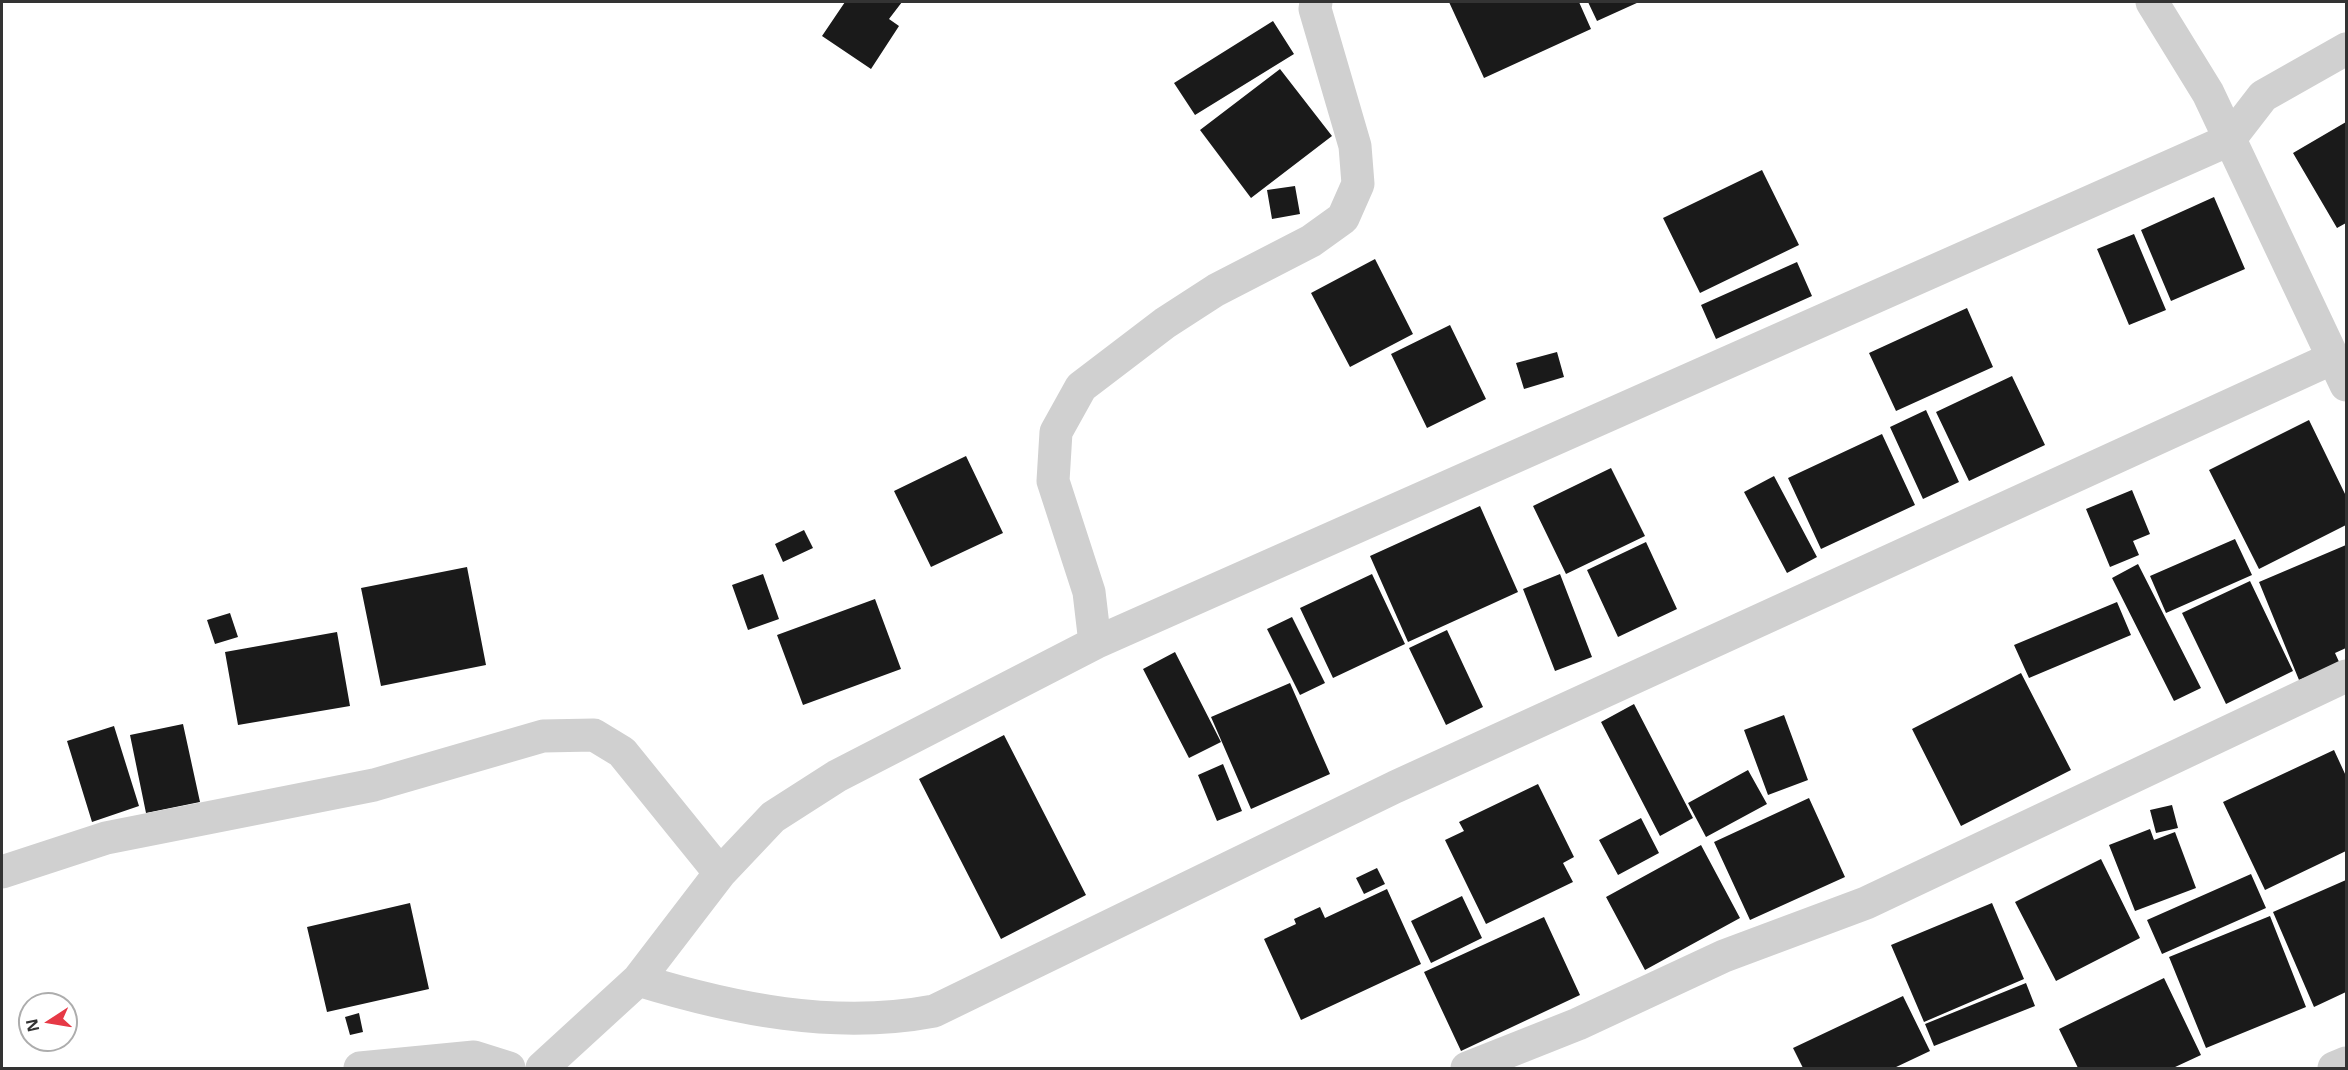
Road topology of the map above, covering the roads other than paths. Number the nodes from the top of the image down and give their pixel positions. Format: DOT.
graph roads {
  1 [pos="1316,2"];
  2 [pos="2152,2"];
  3 [pos="2346,50"];
  4 [pos="2229,140"];
  5 [pos="2340,371"];
  6 [pos="1095,643"];
  7 [pos="2346,676"];
  8 [pos="2,872"];
  9 [pos="720,873"];
  10 [pos="638,980"];
  11 [pos="2346,1063"];
  12 [pos="360,1068"];
  13 [pos="509,1068"];
  14 [pos="543,1068"];
  15 [pos="1467,1068"];
  16 [pos="2334,1068"];
  1 -- 6 [label="street"];
  2 -- 4 [label="street"];
  3 -- 4 [label="street"];
  4 -- 5 [label="street"];
  4 -- 6 [label="street"];
  5 -- 10 [label="street"];
  6 -- 9 [label="street"];
  7 -- 15 [label="street"];
  8 -- 9 [label="street"];
  9 -- 10 [label="street"];
  10 -- 14 [label="street"];
  11 -- 16 [label="street"];
  12 -- 13 [label="street"];
}
